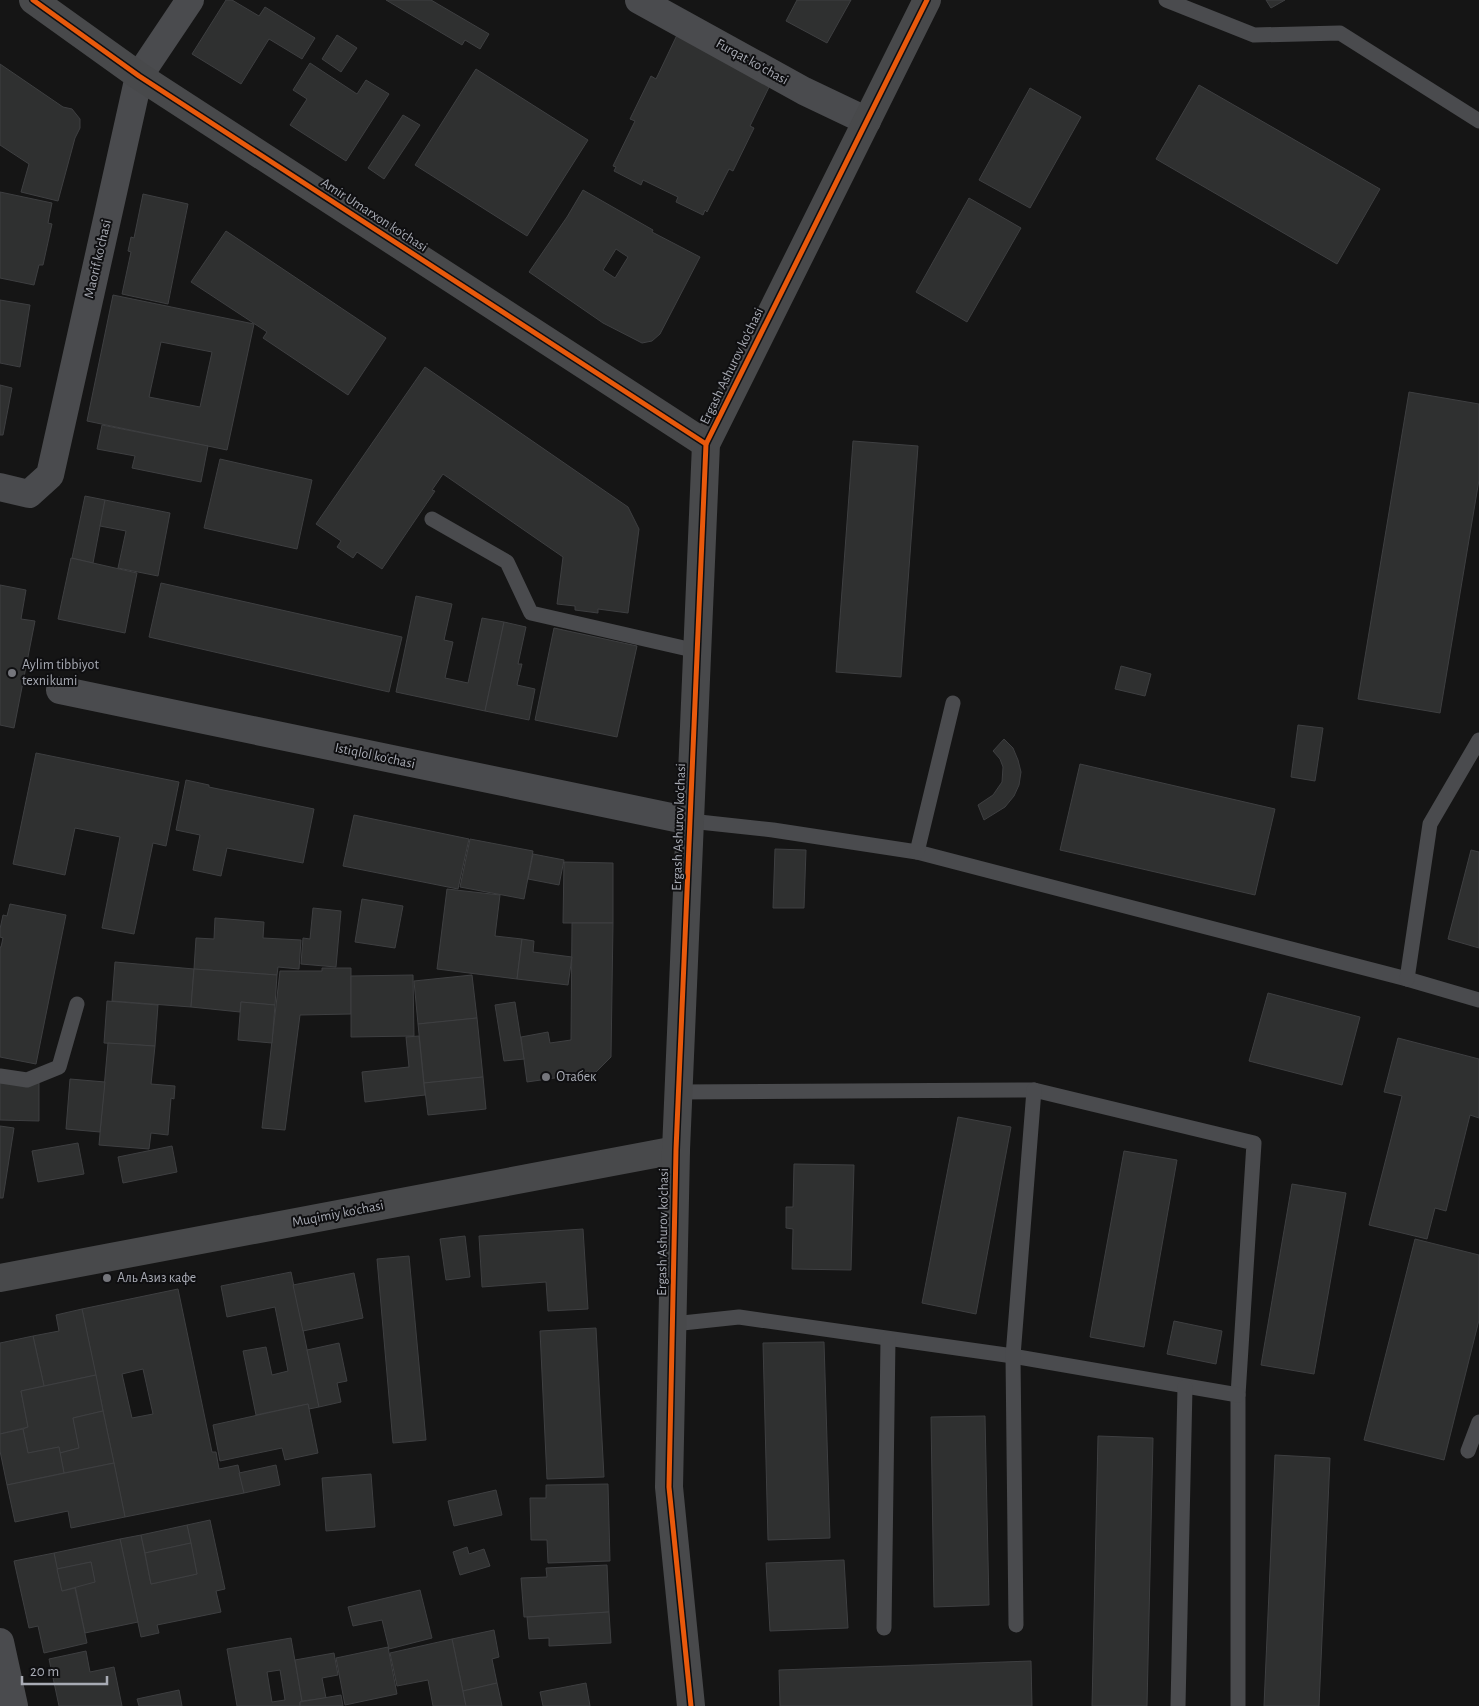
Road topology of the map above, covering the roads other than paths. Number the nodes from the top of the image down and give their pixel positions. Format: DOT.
graph roads {
  1 [pos="33,0"];
  2 [pos="190,0"];
  3 [pos="640,0"];
  4 [pos="927,0"];
  5 [pos="1166,0"];
  6 [pos="139,76"];
  7 [pos="867,121"];
  8 [pos="1479,121"];
  9 [pos="706,444"];
  10 [pos="0,487"];
  11 [pos="432,519"];
  12 [pos="697,651"];
  13 [pos="60,690"];
  14 [pos="953,703"];
  15 [pos="1479,740"];
  16 [pos="690,821"];
  17 [pos="917,852"];
  18 [pos="1407,979"];
  19 [pos="1479,1000"];
  20 [pos="77,1004"];
  21 [pos="0,1076"];
  22 [pos="1034,1090"];
  23 [pos="679,1092"];
  24 [pos="676,1150"];
  25 [pos="0,1278"];
  26 [pos="673,1324"];
  27 [pos="888,1339"];
  28 [pos="1013,1356"];
  29 [pos="1184,1386"];
  30 [pos="1238,1395"];
  31 [pos="1479,1422"];
  32 [pos="1468,1451"];
  33 [pos="1016,1625"];
  34 [pos="884,1628"];
  35 [pos="0,1642"];
  36 [pos="14,1706"];
  37 [pos="691,1706"];
  38 [pos="1178,1706"];
  39 [pos="1238,1706"];
  1 -- 6 [label="street, Amir Umarxon ko'chasi"];
  2 -- 6 [label="street, Maorif ko'chasi"];
  3 -- 7 [label="street, Furqat koʻchasi"];
  4 -- 7 [label="street, Ergash Ashurov ko'chasi"];
  5 -- 8 [label="lane"];
  6 -- 9 [label="street, Amir Umarxon ko'chasi"];
  6 -- 10 [label="street, Maorif ko'chasi"];
  7 -- 9 [label="street, Ergash Ashurov ko'chasi"];
  9 -- 12 [label="street, Ergash Ashurov ko'chasi"];
  11 -- 12 [label="lane"];
  12 -- 16 [label="street, Ergash Ashurov ko'chasi"];
  13 -- 16 [label="street, Istiqlol ko'chasi"];
  14 -- 17 [label="lane"];
  15 -- 18 [label="lane"];
  16 -- 17 [label="lane"];
  16 -- 23 [label="street, Ergash Ashurov ko'chasi"];
  17 -- 18 [label="lane"];
  18 -- 19 [label="lane"];
  20 -- 21 [label="lane"];
  22 -- 23 [label="lane"];
  22 -- 28 [label="lane"];
  22 -- 30 [label="lane"];
  23 -- 24 [label="street, Ergash Ashurov ko'chasi"];
  24 -- 25 [label="street, Muqimiy ko'chasi"];
  24 -- 26 [label="street, Ergash Ashurov ko'chasi"];
  26 -- 27 [label="lane"];
  26 -- 37 [label="street, Ergash Ashurov ko'chasi"];
  27 -- 28 [label="lane"];
  27 -- 34 [label="lane"];
  28 -- 29 [label="lane"];
  28 -- 33 [label="lane"];
  29 -- 30 [label="lane"];
  29 -- 38 [label="lane"];
  30 -- 39 [label="lane"];
  31 -- 32 [label="lane"];
  35 -- 36 [label="street"];
}
